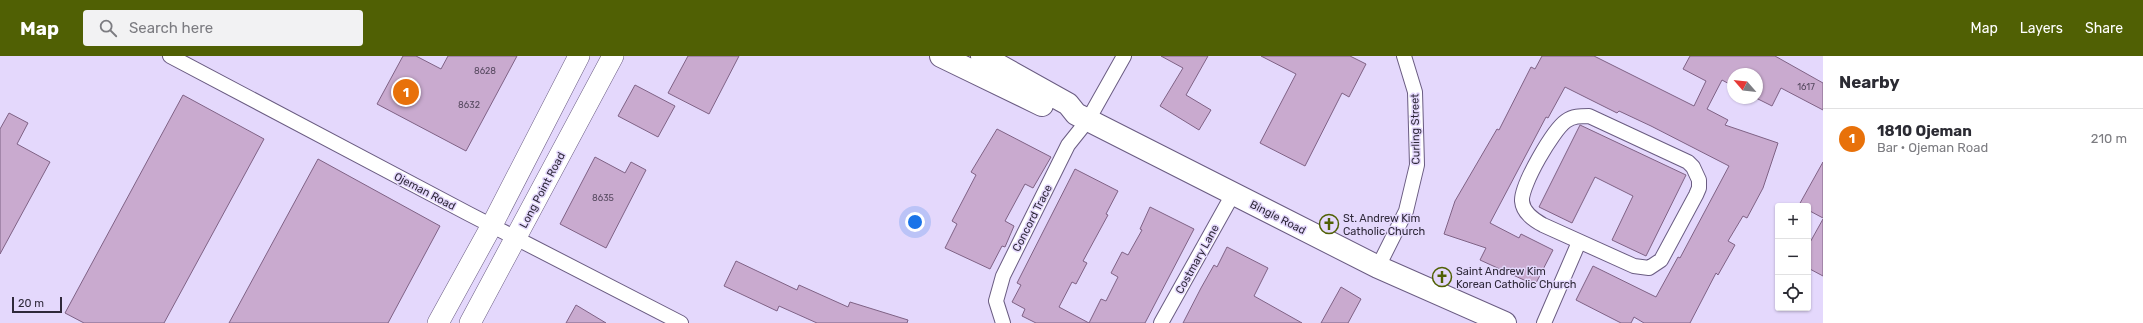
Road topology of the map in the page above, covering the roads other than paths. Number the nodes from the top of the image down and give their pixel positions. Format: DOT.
graph roads {
  1 [pos="170,56"];
  2 [pos="579,56"];
  3 [pos="613,56"];
  4 [pos="941,56"];
  5 [pos="982,56"];
  6 [pos="1124,56"];
  7 [pos="1404,56"];
  8 [pos="569,76"];
  9 [pos="596,89"];
  10 [pos="1082,117"];
  11 [pos="1233,194"];
  12 [pos="492,225"];
  13 [pos="517,238"];
  14 [pos="1579,242"];
  15 [pos="1378,268"];
  16 [pos="438,323"];
  17 [pos="470,323"];
  18 [pos="681,323"];
  19 [pos="1003,323"];
  20 [pos="1161,323"];
  21 [pos="1505,323"];
  22 [pos="1544,323"];
  1 -- 12 [label="street, Ojeman Road"];
  2 -- 8 [label="main road"];
  3 -- 9 [label="main road, Long Point Road"];
  4 -- 10 [label="main road, Bingle Road"];
  5 -- 10 [label="main road, Bingle Road"];
  6 -- 10 [label="street, Concord Trace"];
  7 -- 15 [label="street, Curling Street"];
  8 -- 9 [label="main road"];
  8 -- 12 [label="main road"];
  9 -- 13 [label="main road, Long Point Road"];
  10 -- 11 [label="main road, Bingle Road"];
  10 -- 19 [label="street, Concord Trace"];
  11 -- 15 [label="main road, Bingle Road"];
  11 -- 20 [label="street, Costmary Lane"];
  12 -- 13 [label="street, Ojeman Road"];
  12 -- 16 [label="main road"];
  13 -- 17 [label="main road, Long Point Road"];
  13 -- 18 [label="street, Ojeman Road"];
  14 -- 14 [label="street"];
  14 -- 22 [label="street"];
  15 -- 21 [label="main road, Bingle Road"];
}
